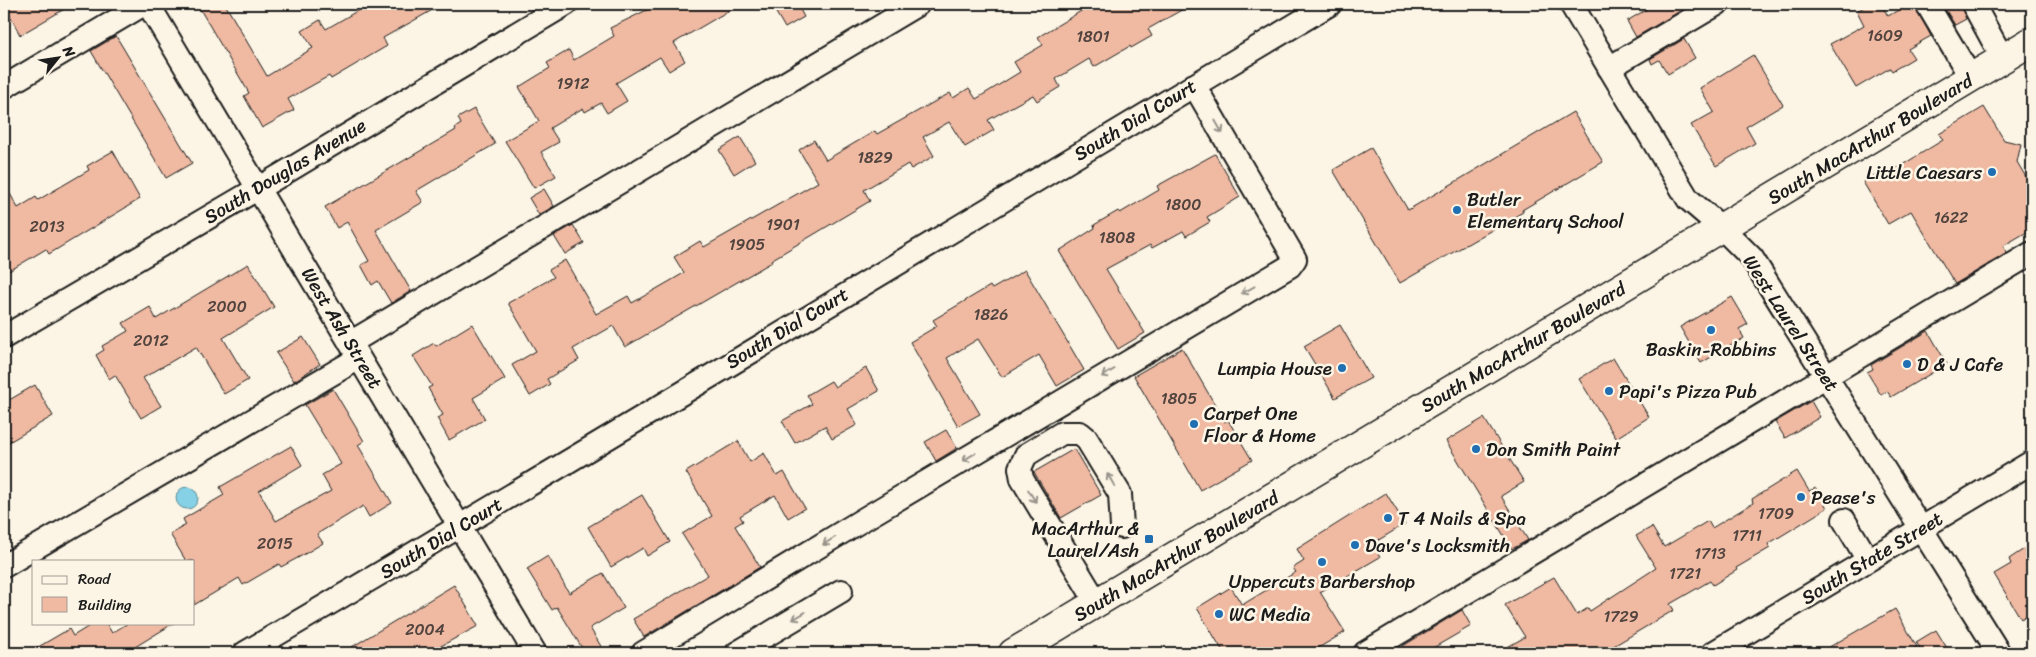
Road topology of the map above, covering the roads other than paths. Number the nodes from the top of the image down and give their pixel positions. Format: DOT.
graph roads {
  1 [pos="144,4"];
  2 [pos="148,4"];
  3 [pos="566,4"];
  4 [pos="918,4"];
  5 [pos="1330,4"];
  6 [pos="1571,4"];
  7 [pos="1717,4"];
  8 [pos="1927,4"];
  9 [pos="1973,4"];
  10 [pos="2032,41"];
  11 [pos="2003,59"];
  12 [pos="1609,68"];
  13 [pos="1971,78"];
  14 [pos="1194,85"];
  15 [pos="4,87"];
  16 [pos="259,188"];
  17 [pos="1722,228"];
  18 [pos="2032,253"];
  19 [pos="4,337"];
  20 [pos="354,350"];
  21 [pos="1826,377"];
  22 [pos="2032,462"];
  23 [pos="1844,520"];
  24 [pos="1122,526"];
  25 [pos="460,527"];
  26 [pos="1922,528"];
  27 [pos="1868,560"];
  28 [pos="4,566"];
  29 [pos="841,591"];
  30 [pos="1097,603"];
  31 [pos="245,653"];
  32 [pos="535,653"];
  33 [pos="643,653"];
  34 [pos="737,653"];
  35 [pos="1013,653"];
  36 [pos="1365,653"];
  37 [pos="1713,653"];
  38 [pos="1999,653"];
  1 -- 15 [label="street"];
  2 -- 16 [label="street, West Ash Street"];
  3 -- 16 [label="street, South Douglas Avenue"];
  4 -- 20 [label="street"];
  5 -- 14 [label="street, South Dial Court"];
  6 -- 12 [label="street, West Laurel Street"];
  7 -- 12 [label="street"];
  8 -- 13 [label="street"];
  9 -- 11 [label="street"];
  10 -- 11 [label="main road, South MacArthur Boulevard"];
  11 -- 13 [label="main road, South MacArthur Boulevard"];
  12 -- 17 [label="street, West Laurel Street"];
  13 -- 17 [label="main road, South MacArthur Boulevard"];
  14 -- 25 [label="street, South Dial Court"];
  14 -- 33 [label="street, one-way"];
  16 -- 19 [label="street, South Douglas Avenue"];
  16 -- 20 [label="street, West Ash Street"];
  17 -- 21 [label="street, West Laurel Street"];
  17 -- 30 [label="main road, South MacArthur Boulevard"];
  18 -- 21 [label="street"];
  20 -- 25 [label="street, West Ash Street"];
  20 -- 28 [label="street"];
  21 -- 26 [label="street, West Laurel Street"];
  21 -- 36 [label="street"];
  22 -- 26 [label="street, South State Street"];
  23 -- 27 [label="street"];
  24 -- 30 [label="street, one-way"];
  25 -- 31 [label="street, South Dial Court"];
  25 -- 32 [label="street, West Ash Street"];
  26 -- 27 [label="street, South State Street"];
  26 -- 38 [label="street, West Laurel Street"];
  27 -- 37 [label="street, South State Street"];
  29 -- 34 [label="street, one-way"];
  30 -- 35 [label="main road, South MacArthur Boulevard"];
}
